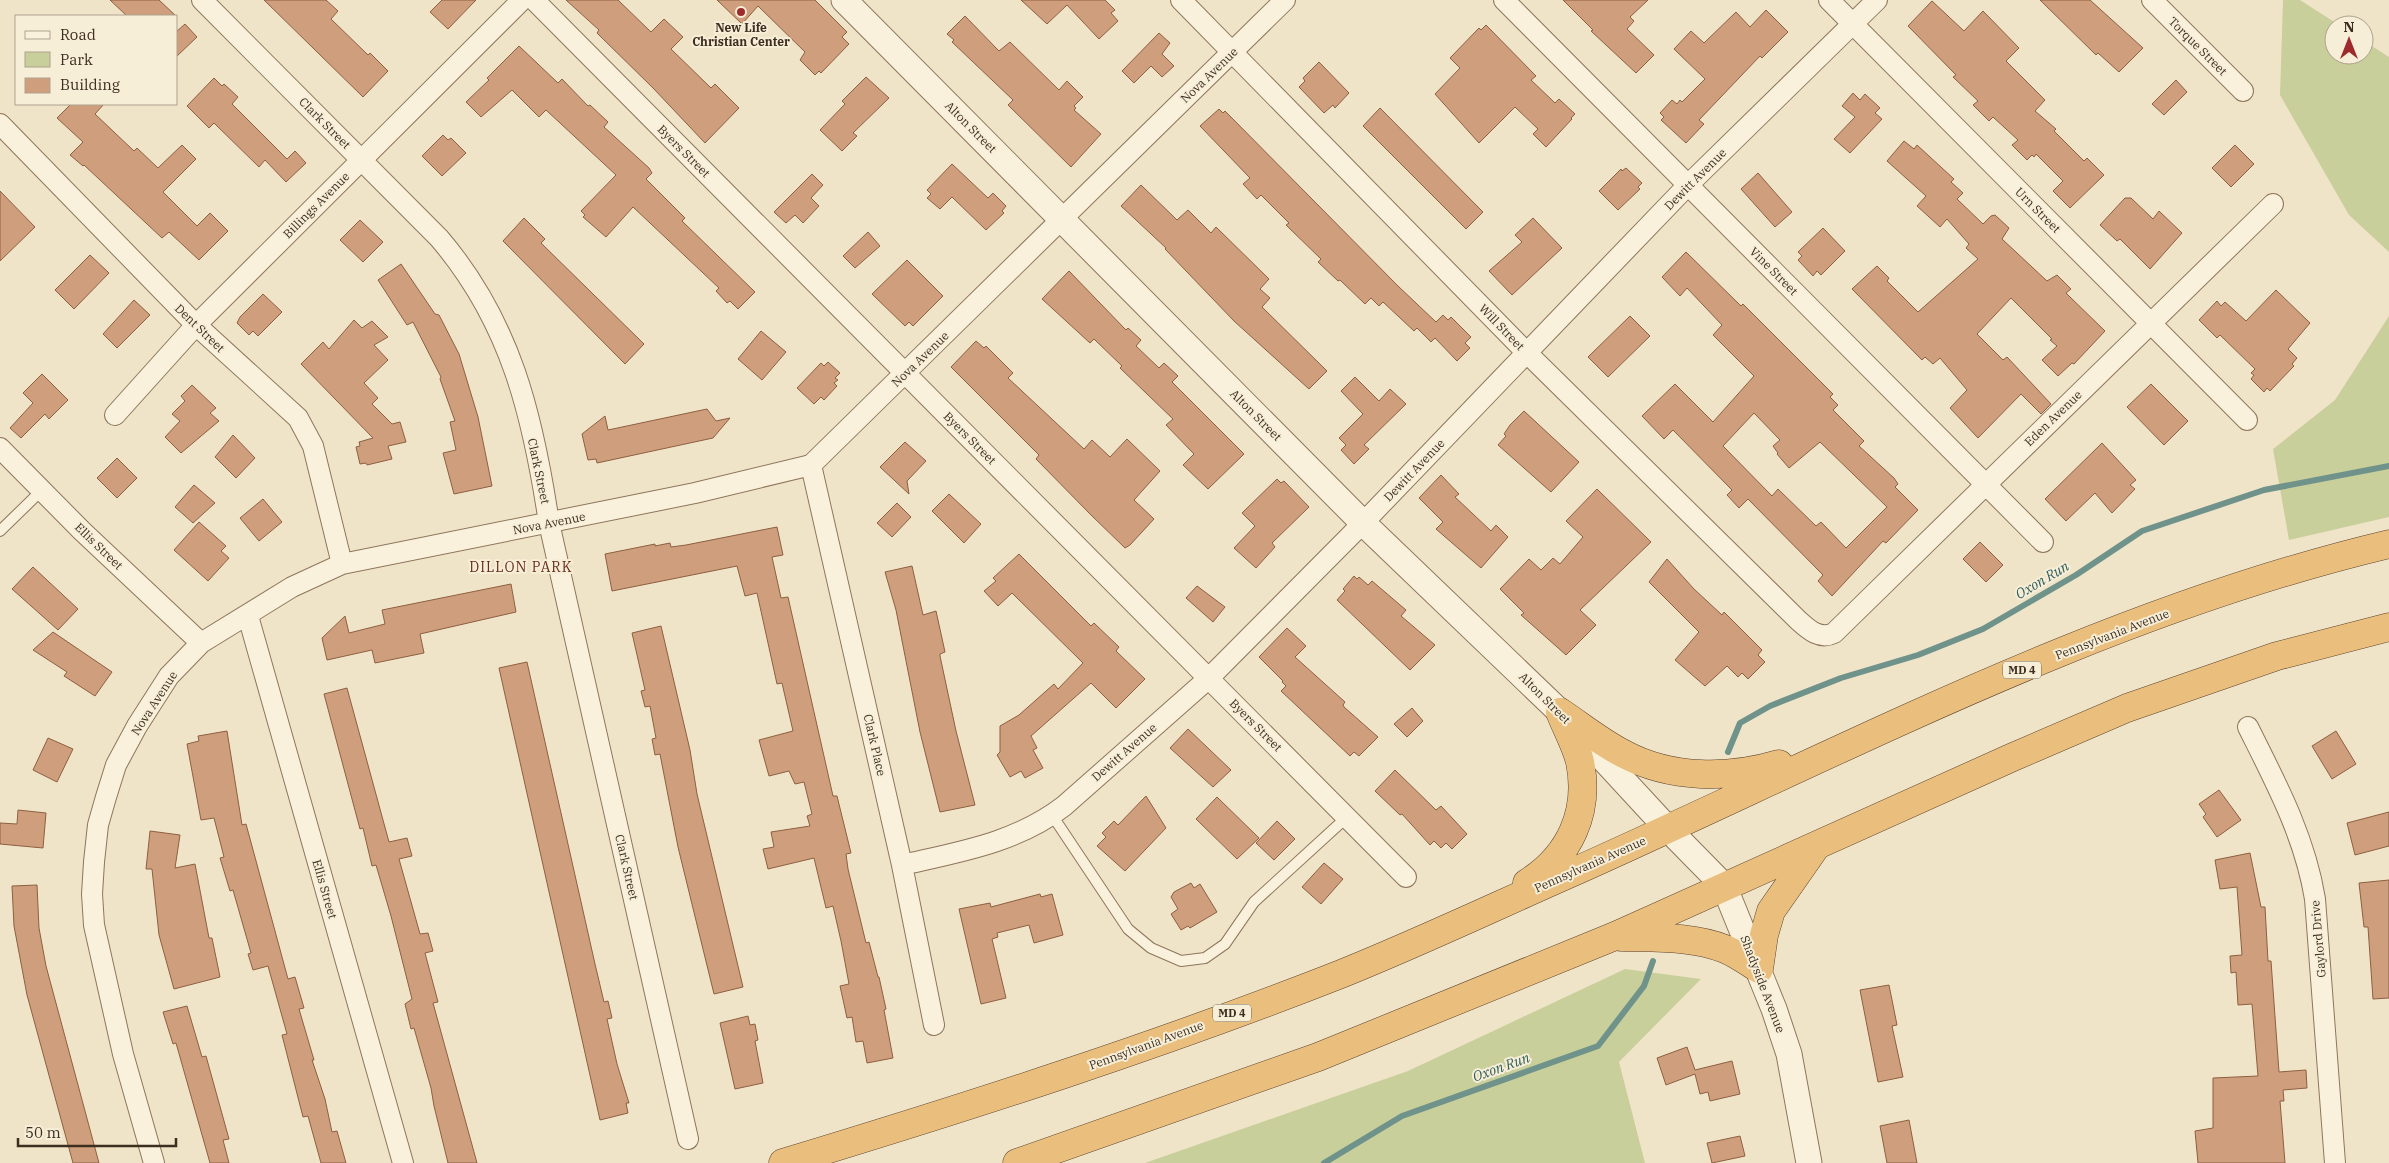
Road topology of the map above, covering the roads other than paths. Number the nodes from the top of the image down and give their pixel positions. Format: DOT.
graph roads {
  1 [pos="202,0"];
  2 [pos="522,0"];
  3 [pos="534,0"];
  4 [pos="844,0"];
  5 [pos="1181,0"];
  6 [pos="1285,0"];
  7 [pos="1504,0"];
  8 [pos="1829,0"];
  9 [pos="1877,0"];
  10 [pos="2152,0"];
  11 [pos="1853,24"];
  12 [pos="1233,51"];
  13 [pos="2243,91"];
  14 [pos="0,124"];
  15 [pos="362,160"];
  16 [pos="1688,185"];
  17 [pos="2273,204"];
  18 [pos="1062,219"];
  19 [pos="2151,323"];
  20 [pos="196,325"];
  21 [pos="1527,353"];
  22 [pos="905,373"];
  23 [pos="115,415"];
  24 [pos="2247,420"];
  25 [pos="0,448"];
  26 [pos="811,465"];
  27 [pos="1985,484"];
  28 [pos="42,490"];
  29 [pos="549,523"];
  30 [pos="1363,523"];
  31 [pos="0,531"];
  32 [pos="2043,542"];
  33 [pos="2389,544"];
  34 [pos="342,564"];
  35 [pos="248,616"];
  36 [pos="2389,627"];
  37 [pos="1834,633"];
  38 [pos="201,642"];
  39 [pos="1208,678"];
  40 [pos="1969,691"];
  41 [pos="1560,712"];
  42 [pos="2248,727"];
  43 [pos="1052,815"];
  44 [pos="1347,817"];
  45 [pos="1668,830"];
  46 [pos="1817,847"];
  47 [pos="902,865"];
  48 [pos="1406,877"];
  49 [pos="1724,886"];
  50 [pos="1471,917"];
  51 [pos="1615,936"];
  52 [pos="1758,969"];
  53 [pos="934,1025"];
  54 [pos="688,1139"];
  55 [pos="154,1163"];
  56 [pos="403,1163"];
  57 [pos="783,1163"];
  58 [pos="1017,1163"];
  59 [pos="1809,1163"];
  60 [pos="2336,1163"];
  1 -- 15 [label="street, Clark Street"];
  2 -- 15 [label="street, Billings Avenue"];
  3 -- 22 [label="street, Byers Street"];
  4 -- 18 [label="street, Alton Street"];
  5 -- 12 [label="street, Will Street"];
  6 -- 12 [label="street, Nova Avenue"];
  7 -- 16 [label="street, Vine Street"];
  8 -- 11 [label="street, Urn Street"];
  9 -- 11 [label="street, Dewitt Avenue"];
  10 -- 13 [label="street, Torque Street"];
  11 -- 16 [label="street, Dewitt Avenue"];
  11 -- 19 [label="street, Urn Street"];
  12 -- 18 [label="street, Nova Avenue"];
  12 -- 21 [label="street, Will Street"];
  14 -- 20 [label="street, Dent Street"];
  15 -- 20 [label="street, Billings Avenue"];
  15 -- 29 [label="street, Clark Street"];
  16 -- 21 [label="street, Dewitt Avenue"];
  16 -- 27 [label="street, Vine Street"];
  17 -- 19 [label="street, Eden Avenue"];
  18 -- 22 [label="street, Nova Avenue"];
  18 -- 30 [label="street, Alton Street"];
  19 -- 24 [label="street, Urn Street"];
  19 -- 27 [label="street, Eden Avenue"];
  20 -- 23 [label="street, Billings Avenue"];
  20 -- 34 [label="street, Dent Street"];
  21 -- 30 [label="street, Dewitt Avenue"];
  21 -- 37 [label="street, Will Street"];
  22 -- 26 [label="street, Nova Avenue"];
  22 -- 39 [label="street, Byers Street"];
  25 -- 28 [label="street, Ellis Street"];
  26 -- 29 [label="street, Nova Avenue"];
  26 -- 47 [label="street, Clark Place"];
  27 -- 32 [label="street, Vine Street"];
  27 -- 37 [label="street, Eden Avenue"];
  28 -- 31 [label="lane"];
  28 -- 38 [label="street, Ellis Street"];
  29 -- 34 [label="street, Nova Avenue"];
  29 -- 54 [label="street, Clark Street"];
  30 -- 39 [label="street, Dewitt Avenue"];
  30 -- 41 [label="street, Alton Street"];
  33 -- 40 [label="highway, Pennsylvania Avenue / MD 4"];
  34 -- 35 [label="street, Nova Avenue"];
  35 -- 38 [label="street, Nova Avenue"];
  35 -- 56 [label="street, Ellis Street"];
  36 -- 46 [label="highway"];
  38 -- 55 [label="street, Nova Avenue"];
  39 -- 43 [label="street, Dewitt Avenue"];
  39 -- 44 [label="street, Byers Street"];
  40 -- 41 [label="highway"];
  40 -- 45 [label="highway, Pennsylvania Avenue / MD 4"];
  41 -- 45 [label="street, Alton Street"];
  41 -- 50 [label="highway"];
  42 -- 60 [label="street, Gaylord Drive"];
  43 -- 44 [label="lane"];
  43 -- 47 [label="street, Dewitt Avenue"];
  44 -- 48 [label="street, Byers Street"];
  45 -- 49 [label="street, Shadyside Avenue"];
  45 -- 50 [label="highway, Pennsylvania Avenue / MD 4"];
  46 -- 49 [label="highway"];
  46 -- 52 [label="highway"];
  47 -- 53 [label="street, Clark Place"];
  49 -- 51 [label="highway"];
  49 -- 52 [label="street, Shadyside Avenue"];
  50 -- 57 [label="highway, Pennsylvania Avenue / MD 4"];
  51 -- 52 [label="highway"];
  51 -- 58 [label="highway"];
  52 -- 59 [label="street, Shadyside Avenue"];
}
